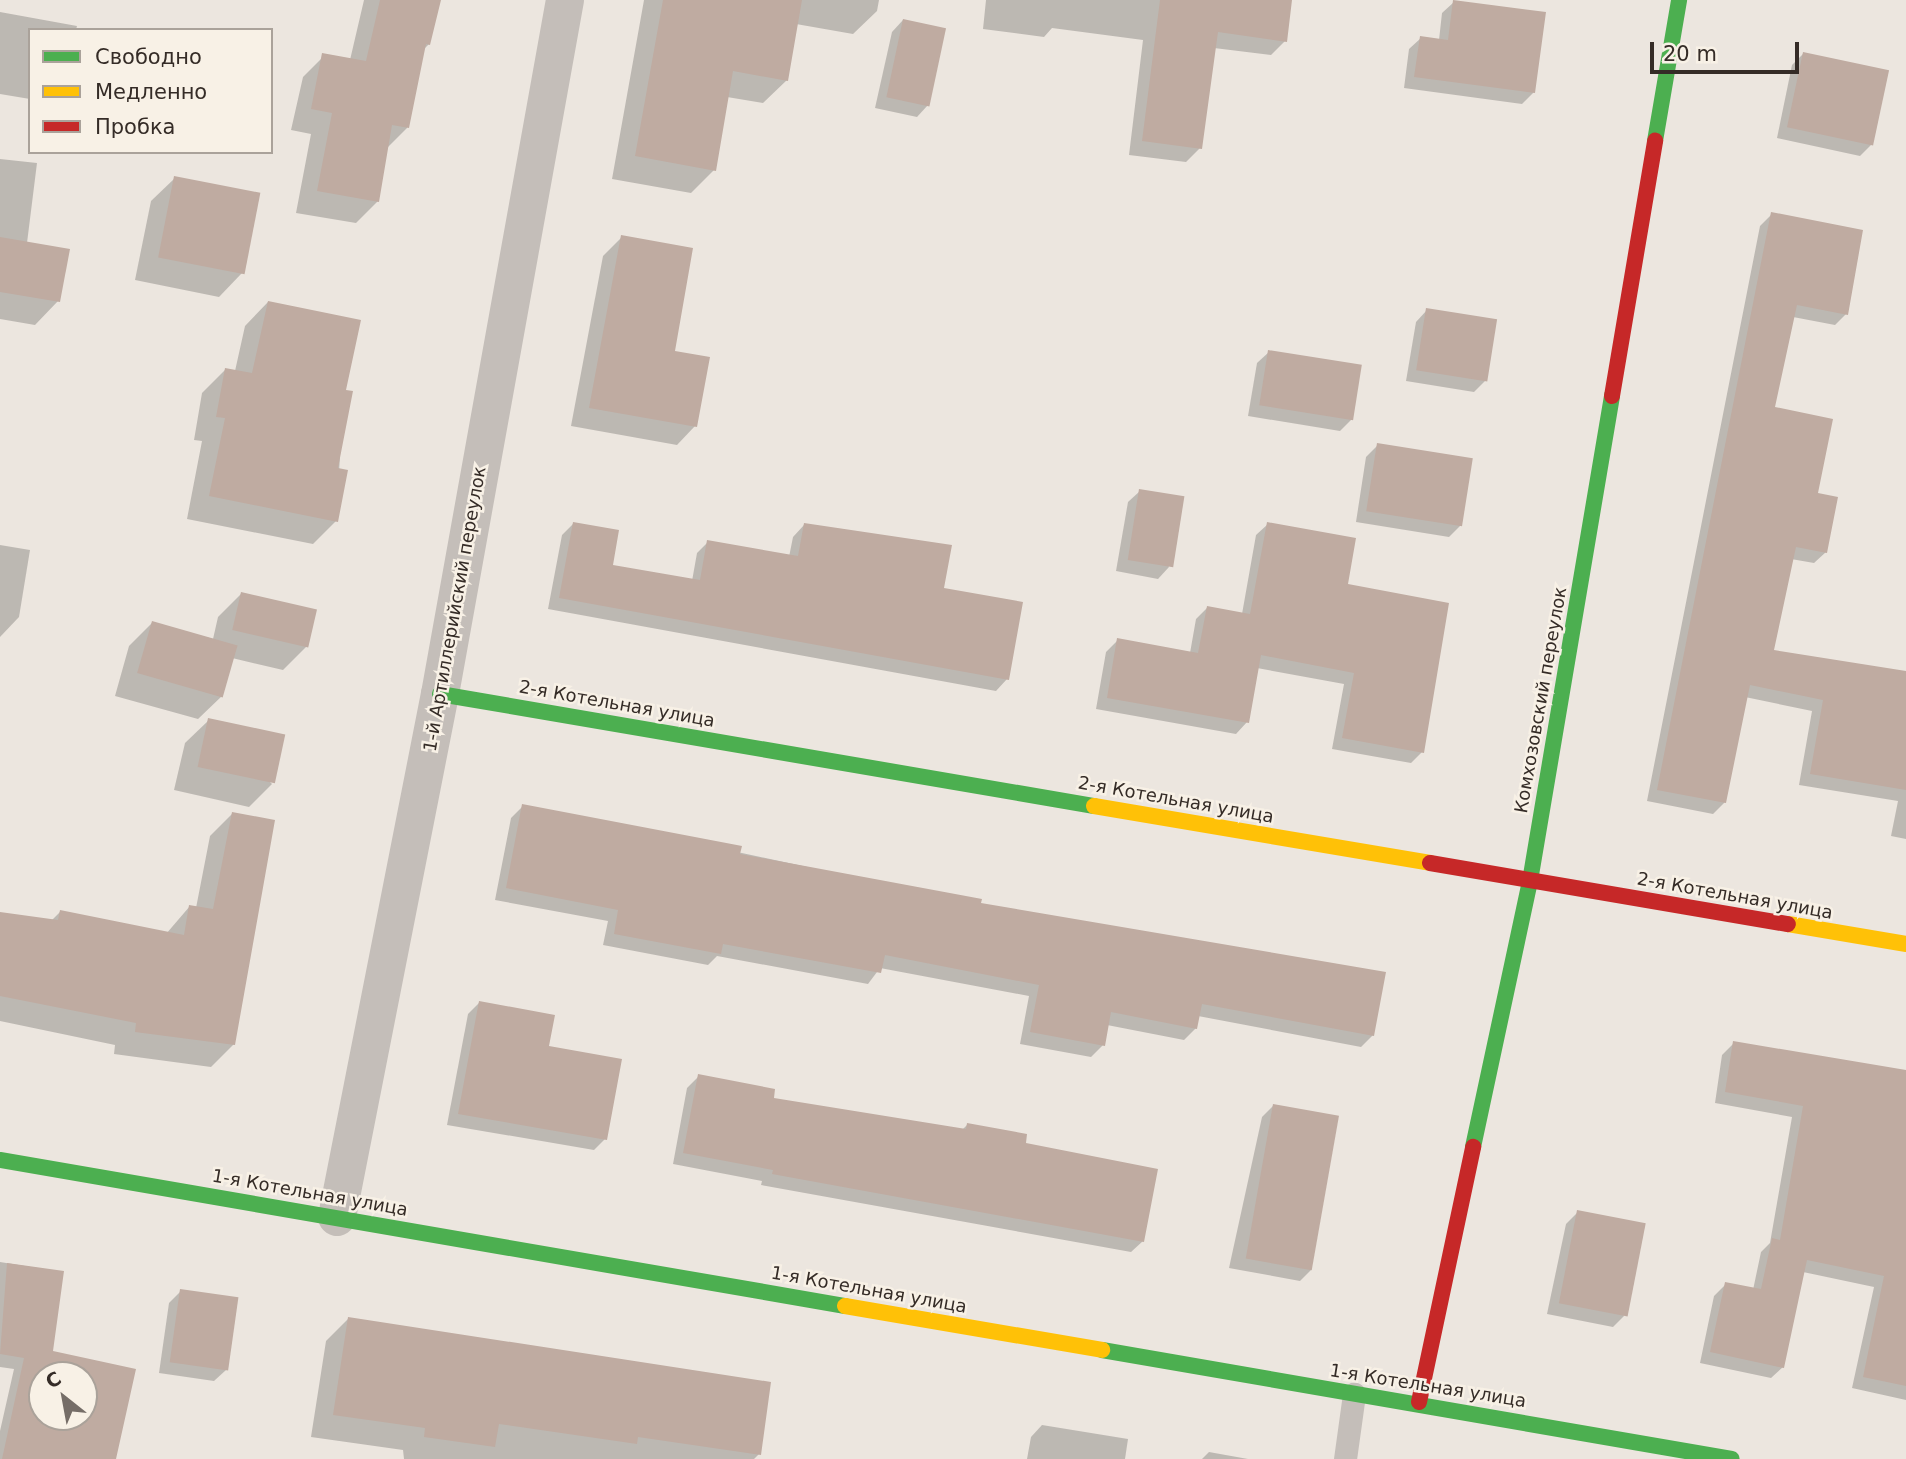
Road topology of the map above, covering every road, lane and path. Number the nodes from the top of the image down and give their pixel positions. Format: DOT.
graph roads {
  1 [pos="565,0"];
  2 [pos="1679,0"];
  3 [pos="440,694"];
  4 [pos="1530,881"];
  5 [pos="1906,944"];
  6 [pos="0,1160"];
  7 [pos="337,1217"];
  8 [pos="1354,1394"];
  9 [pos="1419,1402"];
  10 [pos="1345,1459"];
  11 [pos="1732,1459"];
  1 -- 3 [label="street, 1-й Артиллерийский переулок"];
  2 -- 4 [label="street, Комхозовский переулок"];
  3 -- 4 [label="street, 2-я Котельная улица"];
  3 -- 7 [label="street, 1-й Артиллерийский переулок"];
  4 -- 5 [label="street, 2-я Котельная улица"];
  4 -- 9 [label="street, Комхозовский переулок"];
  6 -- 7 [label="street, 1-я Котельная улица"];
  7 -- 8 [label="street, 1-я Котельная улица"];
  8 -- 9 [label="street, 1-я Котельная улица"];
  8 -- 10 [label="lane"];
  9 -- 11 [label="street, 1-я Котельная улица"];
}
